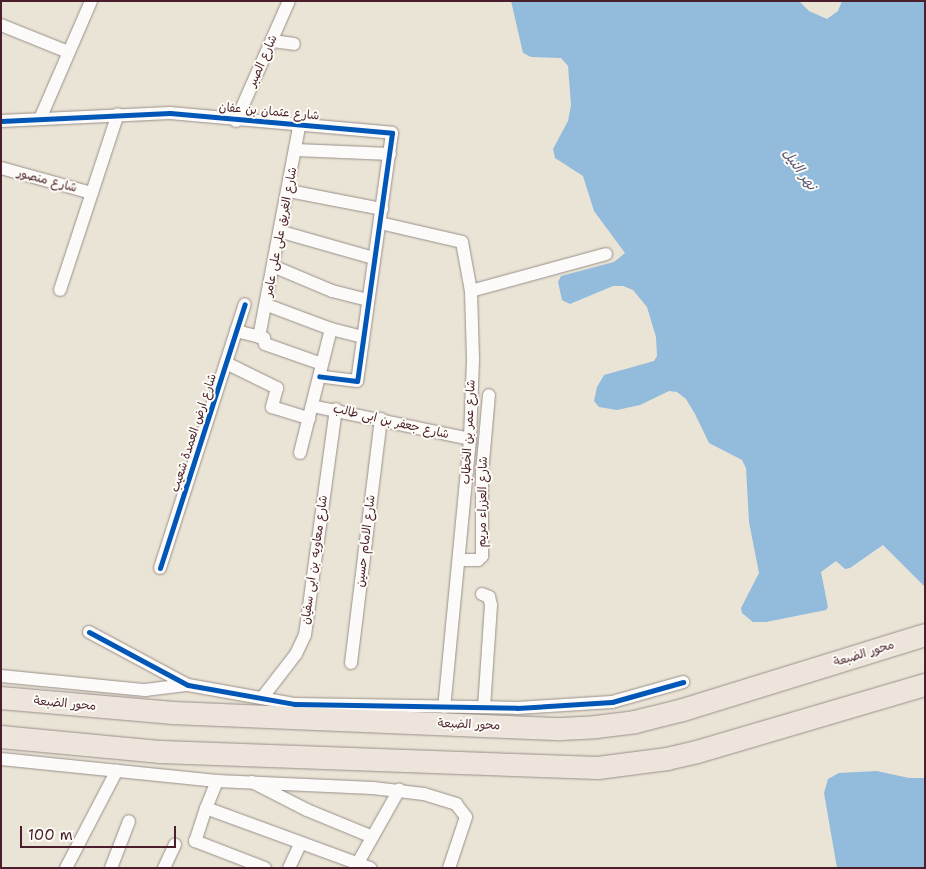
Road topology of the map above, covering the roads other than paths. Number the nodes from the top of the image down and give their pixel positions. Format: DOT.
graph roads {
  1 [pos="91,1"];
  2 [pos="288,2"];
  3 [pos="1,25"];
  4 [pos="273,41"];
  5 [pos="294,44"];
  6 [pos="68,52"];
  7 [pos="118,114"];
  8 [pos="40,119"];
  9 [pos="1,121"];
  10 [pos="236,121"];
  11 [pos="299,127"];
  12 [pos="296,150"];
  13 [pos="390,154"];
  14 [pos="1,168"];
  15 [pos="289,191"];
  16 [pos="92,193"];
  17 [pos="382,209"];
  18 [pos="380,223"];
  19 [pos="282,232"];
  20 [pos="606,254"];
  21 [pos="373,258"];
  22 [pos="274,267"];
  23 [pos="60,290"];
  24 [pos="471,291"];
  25 [pos="368,300"];
  26 [pos="245,304"];
  27 [pos="267,305"];
  28 [pos="331,329"];
  29 [pos="236,331"];
  30 [pos="259,337"];
  31 [pos="363,337"];
  32 [pos="226,363"];
  33 [pos="321,370"];
  34 [pos="490,395"];
  35 [pos="312,406"];
  36 [pos="336,409"];
  37 [pos="309,418"];
  38 [pos="381,419"];
  39 [pos="470,439"];
  40 [pos="300,453"];
  41 [pos="460,560"];
  42 [pos="160,568"];
  43 [pos="482,594"];
  44 [pos="89,632"];
  45 [pos="925,635"];
  46 [pos="351,663"];
  47 [pos="1,676"];
  48 [pos="682,682"];
  49 [pos="925,684"];
  50 [pos="188,685"];
  51 [pos="1,698"];
  52 [pos="262,698"];
  53 [pos="444,707"];
  54 [pos="484,707"];
  55 [pos="2,756"];
  56 [pos="117,770"];
  57 [pos="217,780"];
  58 [pos="250,781"];
  59 [pos="400,790"];
  60 [pos="206,808"];
  61 [pos="129,821"];
  62 [pos="370,836"];
  63 [pos="175,844"];
  64 [pos="300,844"];
  65 [pos="356,866"];
  66 [pos="66,868"];
  67 [pos="112,868"];
  68 [pos="164,868"];
  69 [pos="265,868"];
  70 [pos="289,868"];
  71 [pos="370,868"];
  72 [pos="449,868"];
  1 -- 6 [label="street"];
  2 -- 4 [label="street, شارع الصبر"];
  3 -- 6 [label="street"];
  4 -- 5 [label="street"];
  4 -- 10 [label="street, شارع الصبر"];
  6 -- 8 [label="street"];
  7 -- 8 [label="street, شارع عثمان بن عفان"];
  7 -- 10 [label="street, شارع عثمان بن عفان"];
  7 -- 16 [label="street"];
  8 -- 9 [label="street, شارع عثمان بن عفان"];
  10 -- 11 [label="street, شارع عثمان بن عفان"];
  11 -- 12 [label="street, شارع الغريق على على عامر"];
  11 -- 13 [label="street, شارع عثمان بن عفان"];
  12 -- 13 [label="street"];
  12 -- 15 [label="street, شارع الغريق على على عامر"];
  13 -- 17 [label="street"];
  14 -- 16 [label="street, شارع منصور"];
  15 -- 17 [label="street"];
  15 -- 19 [label="street, شارع الغريق على على عامر"];
  16 -- 23 [label="street"];
  17 -- 18 [label="street"];
  18 -- 21 [label="street"];
  18 -- 24 [label="street, شارع عمر بن الخطاب"];
  19 -- 21 [label="street"];
  19 -- 22 [label="street, شارع الغريق على على عامر"];
  20 -- 24 [label="street"];
  21 -- 25 [label="street"];
  22 -- 25 [label="street"];
  22 -- 27 [label="street, شارع الغريق على على عامر"];
  24 -- 39 [label="street, شارع عمر بن الخطاب"];
  25 -- 31 [label="street"];
  26 -- 29 [label="street, شارع ارض العمدة شعيب"];
  27 -- 28 [label="street"];
  27 -- 30 [label="street, شارع الغريق على على عامر"];
  28 -- 31 [label="street"];
  28 -- 33 [label="street"];
  29 -- 30 [label="street"];
  29 -- 32 [label="street, شارع ارض العمدة شعيب"];
  30 -- 33 [label="street"];
  31 -- 33 [label="street"];
  32 -- 37 [label="street"];
  32 -- 42 [label="street, شارع ارض العمدة شعيب"];
  33 -- 35 [label="street"];
  34 -- 41 [label="street, شارع العزراء مريم"];
  35 -- 36 [label="street, شارع جعفر بن ابى طالب"];
  35 -- 37 [label="street"];
  36 -- 38 [label="street, شارع جعفر بن ابى طالب"];
  36 -- 52 [label="street, شارع معاويه بن ابى سفيان"];
  37 -- 40 [label="street"];
  38 -- 39 [label="street, شارع جعفر بن ابى طالب"];
  38 -- 46 [label="street, شارع الامام حسين"];
  39 -- 41 [label="street, شارع عمر بن الخطاب"];
  41 -- 53 [label="street, شارع عمر بن الخطاب"];
  43 -- 54 [label="street"];
  44 -- 50 [label="street"];
  45 -- 51 [label="highway, محور الضبعة"];
  47 -- 50 [label="street"];
  48 -- 54 [label="street"];
  49 -- 55 [label="highway"];
  50 -- 52 [label="street"];
  52 -- 53 [label="street"];
  53 -- 54 [label="street"];
  55 -- 56 [label="street"];
  56 -- 57 [label="street"];
  56 -- 66 [label="street"];
  57 -- 58 [label="street"];
  57 -- 60 [label="street"];
  58 -- 59 [label="street"];
  58 -- 62 [label="street"];
  59 -- 62 [label="street"];
  59 -- 72 [label="street"];
  60 -- 64 [label="street"];
  60 -- 69 [label="street"];
  61 -- 67 [label="street"];
  62 -- 65 [label="street"];
  63 -- 68 [label="street"];
  64 -- 65 [label="street"];
  64 -- 70 [label="street"];
  65 -- 71 [label="street"];
}
